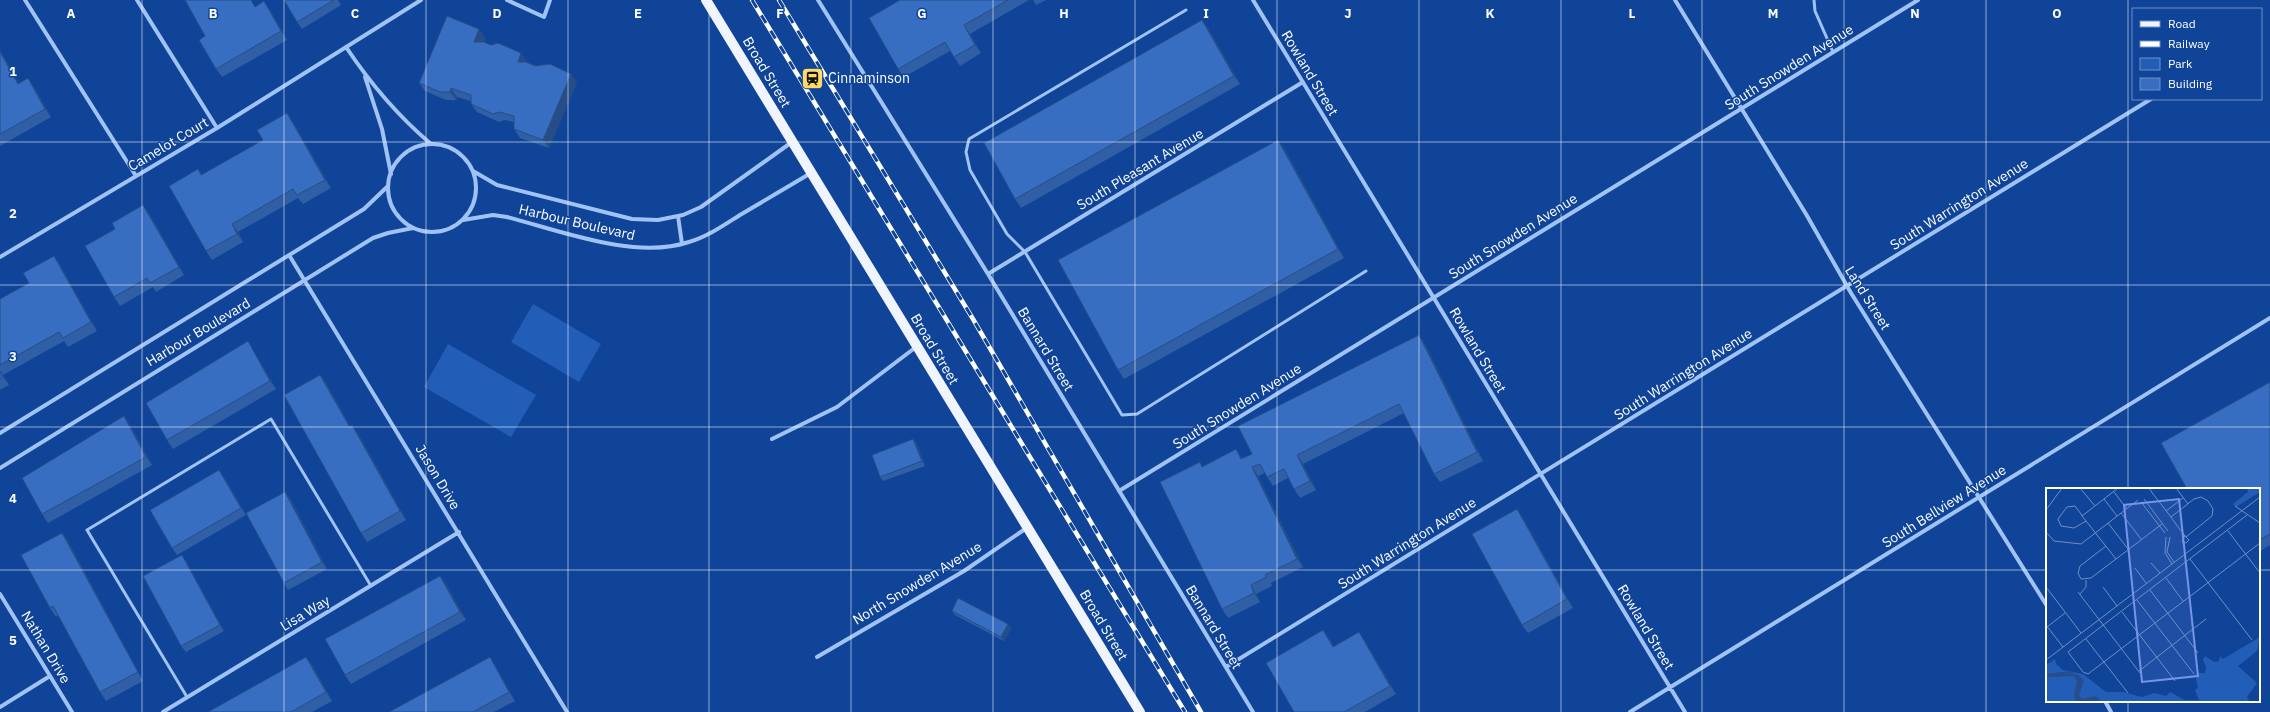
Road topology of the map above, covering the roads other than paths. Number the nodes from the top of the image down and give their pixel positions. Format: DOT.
graph roads {
  1 [pos="24,0"];
  2 [pos="138,0"];
  3 [pos="420,0"];
  4 [pos="507,0"];
  5 [pos="550,0"];
  6 [pos="706,0"];
  7 [pos="818,0"];
  8 [pos="1253,0"];
  9 [pos="1675,0"];
  10 [pos="1814,0"];
  11 [pos="1918,0"];
  12 [pos="1186,10"];
  13 [pos="346,47"];
  14 [pos="1833,52"];
  15 [pos="364,74"];
  16 [pos="1303,82"];
  17 [pos="2149,100"];
  18 [pos="1741,109"];
  19 [pos="217,128"];
  20 [pos="793,142"];
  21 [pos="431,144"];
  22 [pos="472,171"];
  23 [pos="811,172"];
  24 [pos="390,174"];
  25 [pos="136,176"];
  26 [pos="388,186"];
  27 [pos="678,216"];
  28 [pos="463,220"];
  29 [pos="413,228"];
  30 [pos="682,244"];
  31 [pos="1024,252"];
  32 [pos="289,255"];
  33 [pos="0,257"];
  34 [pos="1366,271"];
  35 [pos="988,274"];
  36 [pos="306,280"];
  37 [pos="1847,286"];
  38 [pos="1434,298"];
  39 [pos="2270,318"];
  40 [pos="917,346"];
  41 [pos="0,433"];
  42 [pos="772,439"];
  43 [pos="0,468"];
  44 [pos="1540,474"];
  45 [pos="1119,491"];
  46 [pos="1980,497"];
  47 [pos="1028,527"];
  48 [pos="459,532"];
  49 [pos="371,586"];
  50 [pos="0,594"];
  51 [pos="2046,604"];
  52 [pos="817,657"];
  53 [pos="1226,667"];
  54 [pos="50,676"];
  55 [pos="1670,688"];
  56 [pos="187,697"];
  57 [pos="2106,702"];
  58 [pos="0,707"];
  59 [pos="72,712"];
  60 [pos="163,712"];
  61 [pos="567,712"];
  62 [pos="1140,712"];
  63 [pos="1253,712"];
  64 [pos="1630,712"];
  65 [pos="1685,712"];
  66 [pos="2111,712"];
  1 -- 25 [label="street"];
  2 -- 19 [label="street"];
  3 -- 13 [label="street, Camelot Court"];
  4 -- 5 [label="street"];
  6 -- 20 [label="main road, Broad Street"];
  7 -- 35 [label="street, Bannard Street"];
  8 -- 16 [label="street, Rowland Street"];
  9 -- 18 [label="street, Land Street"];
  10 -- 14 [label="lane"];
  11 -- 14 [label="street, South Snowden Avenue"];
  12 -- 31 [label="lane"];
  13 -- 15 [label="street"];
  13 -- 19 [label="street, Camelot Court"];
  14 -- 18 [label="street, South Snowden Avenue"];
  15 -- 21 [label="street"];
  15 -- 24 [label="street"];
  16 -- 31 [label="street, South Pleasant Avenue"];
  16 -- 38 [label="street, Rowland Street"];
  17 -- 37 [label="street, South Warrington Avenue"];
  18 -- 37 [label="street, Land Street"];
  18 -- 38 [label="street, South Snowden Avenue"];
  19 -- 25 [label="street, Camelot Court"];
  20 -- 23 [label="main road, Broad Street"];
  20 -- 27 [label="street, Harbour Boulevard"];
  21 -- 22 [label="street, Harbour Boulevard"];
  21 -- 24 [label="street"];
  22 -- 27 [label="street, Harbour Boulevard"];
  22 -- 28 [label="street, Harbour Boulevard"];
  23 -- 30 [label="street, Harbour Boulevard"];
  23 -- 40 [label="main road, Broad Street"];
  24 -- 26 [label="street"];
  25 -- 33 [label="street, Camelot Court"];
  26 -- 29 [label="street"];
  26 -- 32 [label="street, Harbour Boulevard"];
  27 -- 30 [label="street"];
  28 -- 29 [label="street, Harbour Boulevard"];
  28 -- 30 [label="street, Harbour Boulevard"];
  29 -- 36 [label="street, Harbour Boulevard"];
  31 -- 34 [label="lane"];
  31 -- 35 [label="street, South Pleasant Avenue"];
  32 -- 36 [label="street, Jason Drive"];
  32 -- 41 [label="street, Harbour Boulevard"];
  35 -- 45 [label="street, Bannard Street"];
  36 -- 43 [label="street, Harbour Boulevard"];
  36 -- 48 [label="street, Jason Drive"];
  37 -- 44 [label="street, South Warrington Avenue"];
  37 -- 46 [label="street, Land Street"];
  38 -- 44 [label="street, Rowland Street"];
  38 -- 45 [label="street, South Snowden Avenue"];
  39 -- 46 [label="street, South Bellview Avenue"];
  40 -- 42 [label="street"];
  40 -- 47 [label="main road, Broad Street"];
  44 -- 53 [label="street, South Warrington Avenue"];
  44 -- 55 [label="street, Rowland Street"];
  45 -- 53 [label="street, Bannard Street"];
  46 -- 51 [label="street, Land Street"];
  46 -- 55 [label="street, South Bellview Avenue"];
  47 -- 52 [label="street, North Snowden Avenue"];
  47 -- 62 [label="main road, Broad Street"];
  48 -- 49 [label="street, Lisa Way"];
  48 -- 61 [label="street, Jason Drive"];
  49 -- 56 [label="street, Lisa Way"];
  49 -- 56 [label="lane"];
  50 -- 54 [label="street, Nathan Drive"];
  53 -- 63 [label="street, Bannard Street"];
  54 -- 58 [label="street"];
  54 -- 59 [label="street, Nathan Drive"];
  55 -- 64 [label="street, South Bellview Avenue"];
  55 -- 65 [label="street, Rowland Street"];
  56 -- 60 [label="street, Lisa Way"];
  57 -- 66 [label="street"];
}
